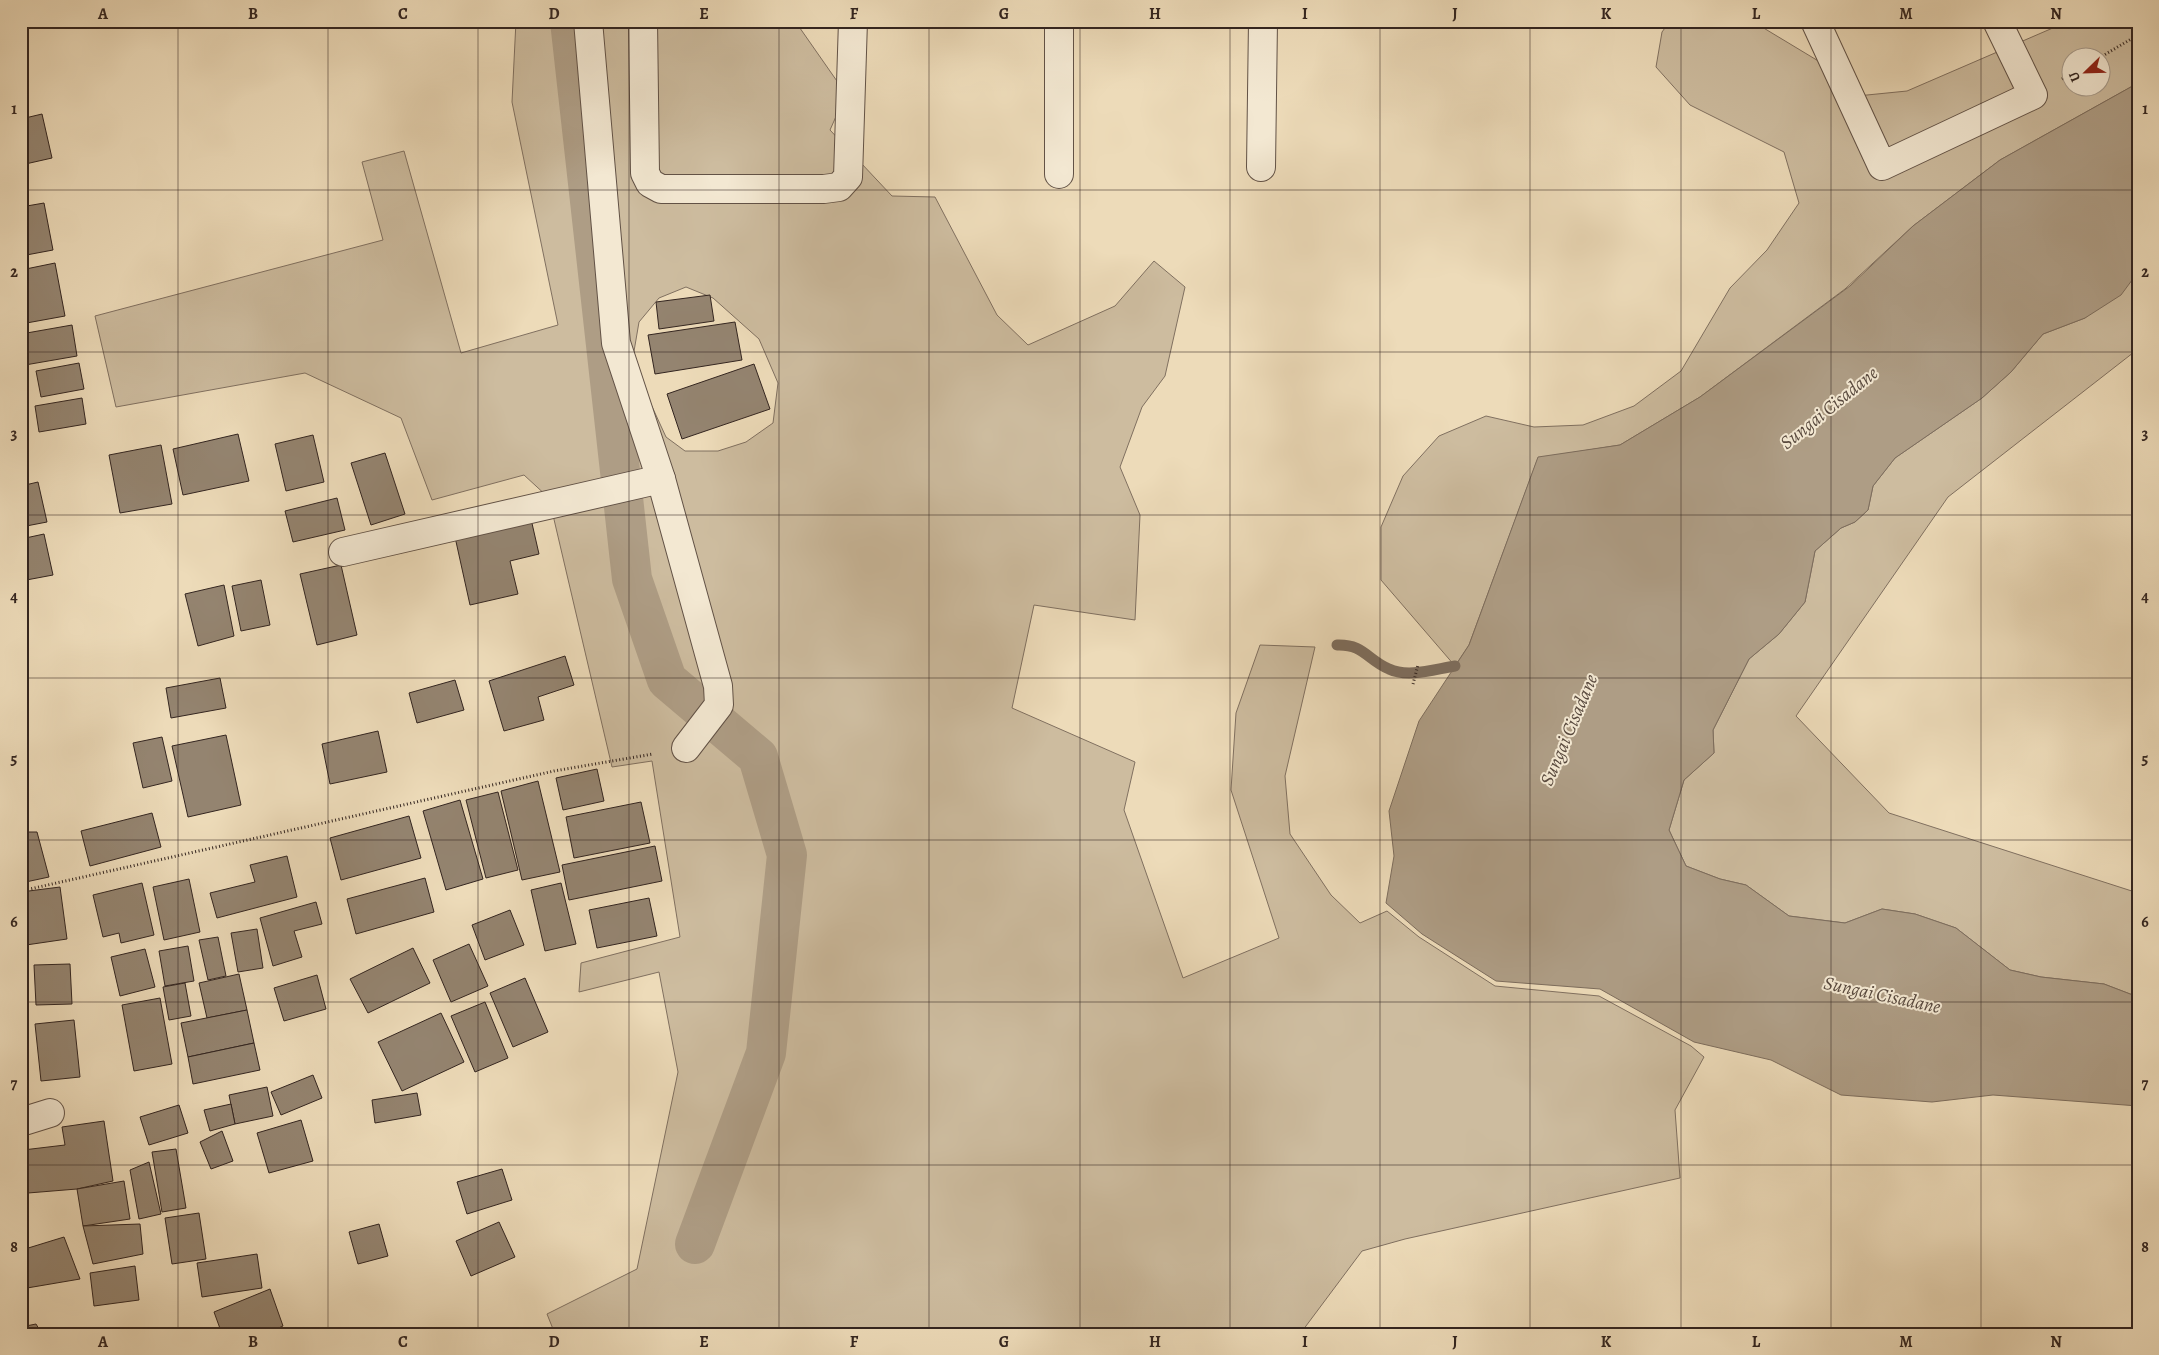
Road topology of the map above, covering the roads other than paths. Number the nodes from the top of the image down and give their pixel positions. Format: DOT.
graph roads {
  1 [pos="588,21"];
  2 [pos="644,21"];
  3 [pos="853,21"];
  4 [pos="1059,21"];
  5 [pos="1262,21"];
  6 [pos="1815,21"];
  7 [pos="1997,21"];
  8 [pos="1261,168"];
  9 [pos="1058,174"];
  10 [pos="654,481"];
  11 [pos="342,552"];
  12 [pos="686,748"];
  13 [pos="50,1113"];
  14 [pos="21,1122"];
  1 -- 10 [label="street"];
  2 -- 3 [label="street"];
  4 -- 9 [label="street"];
  5 -- 8 [label="street"];
  6 -- 7 [label="street"];
  10 -- 11 [label="street"];
  10 -- 12 [label="street"];
  13 -- 14 [label="street"];
}
